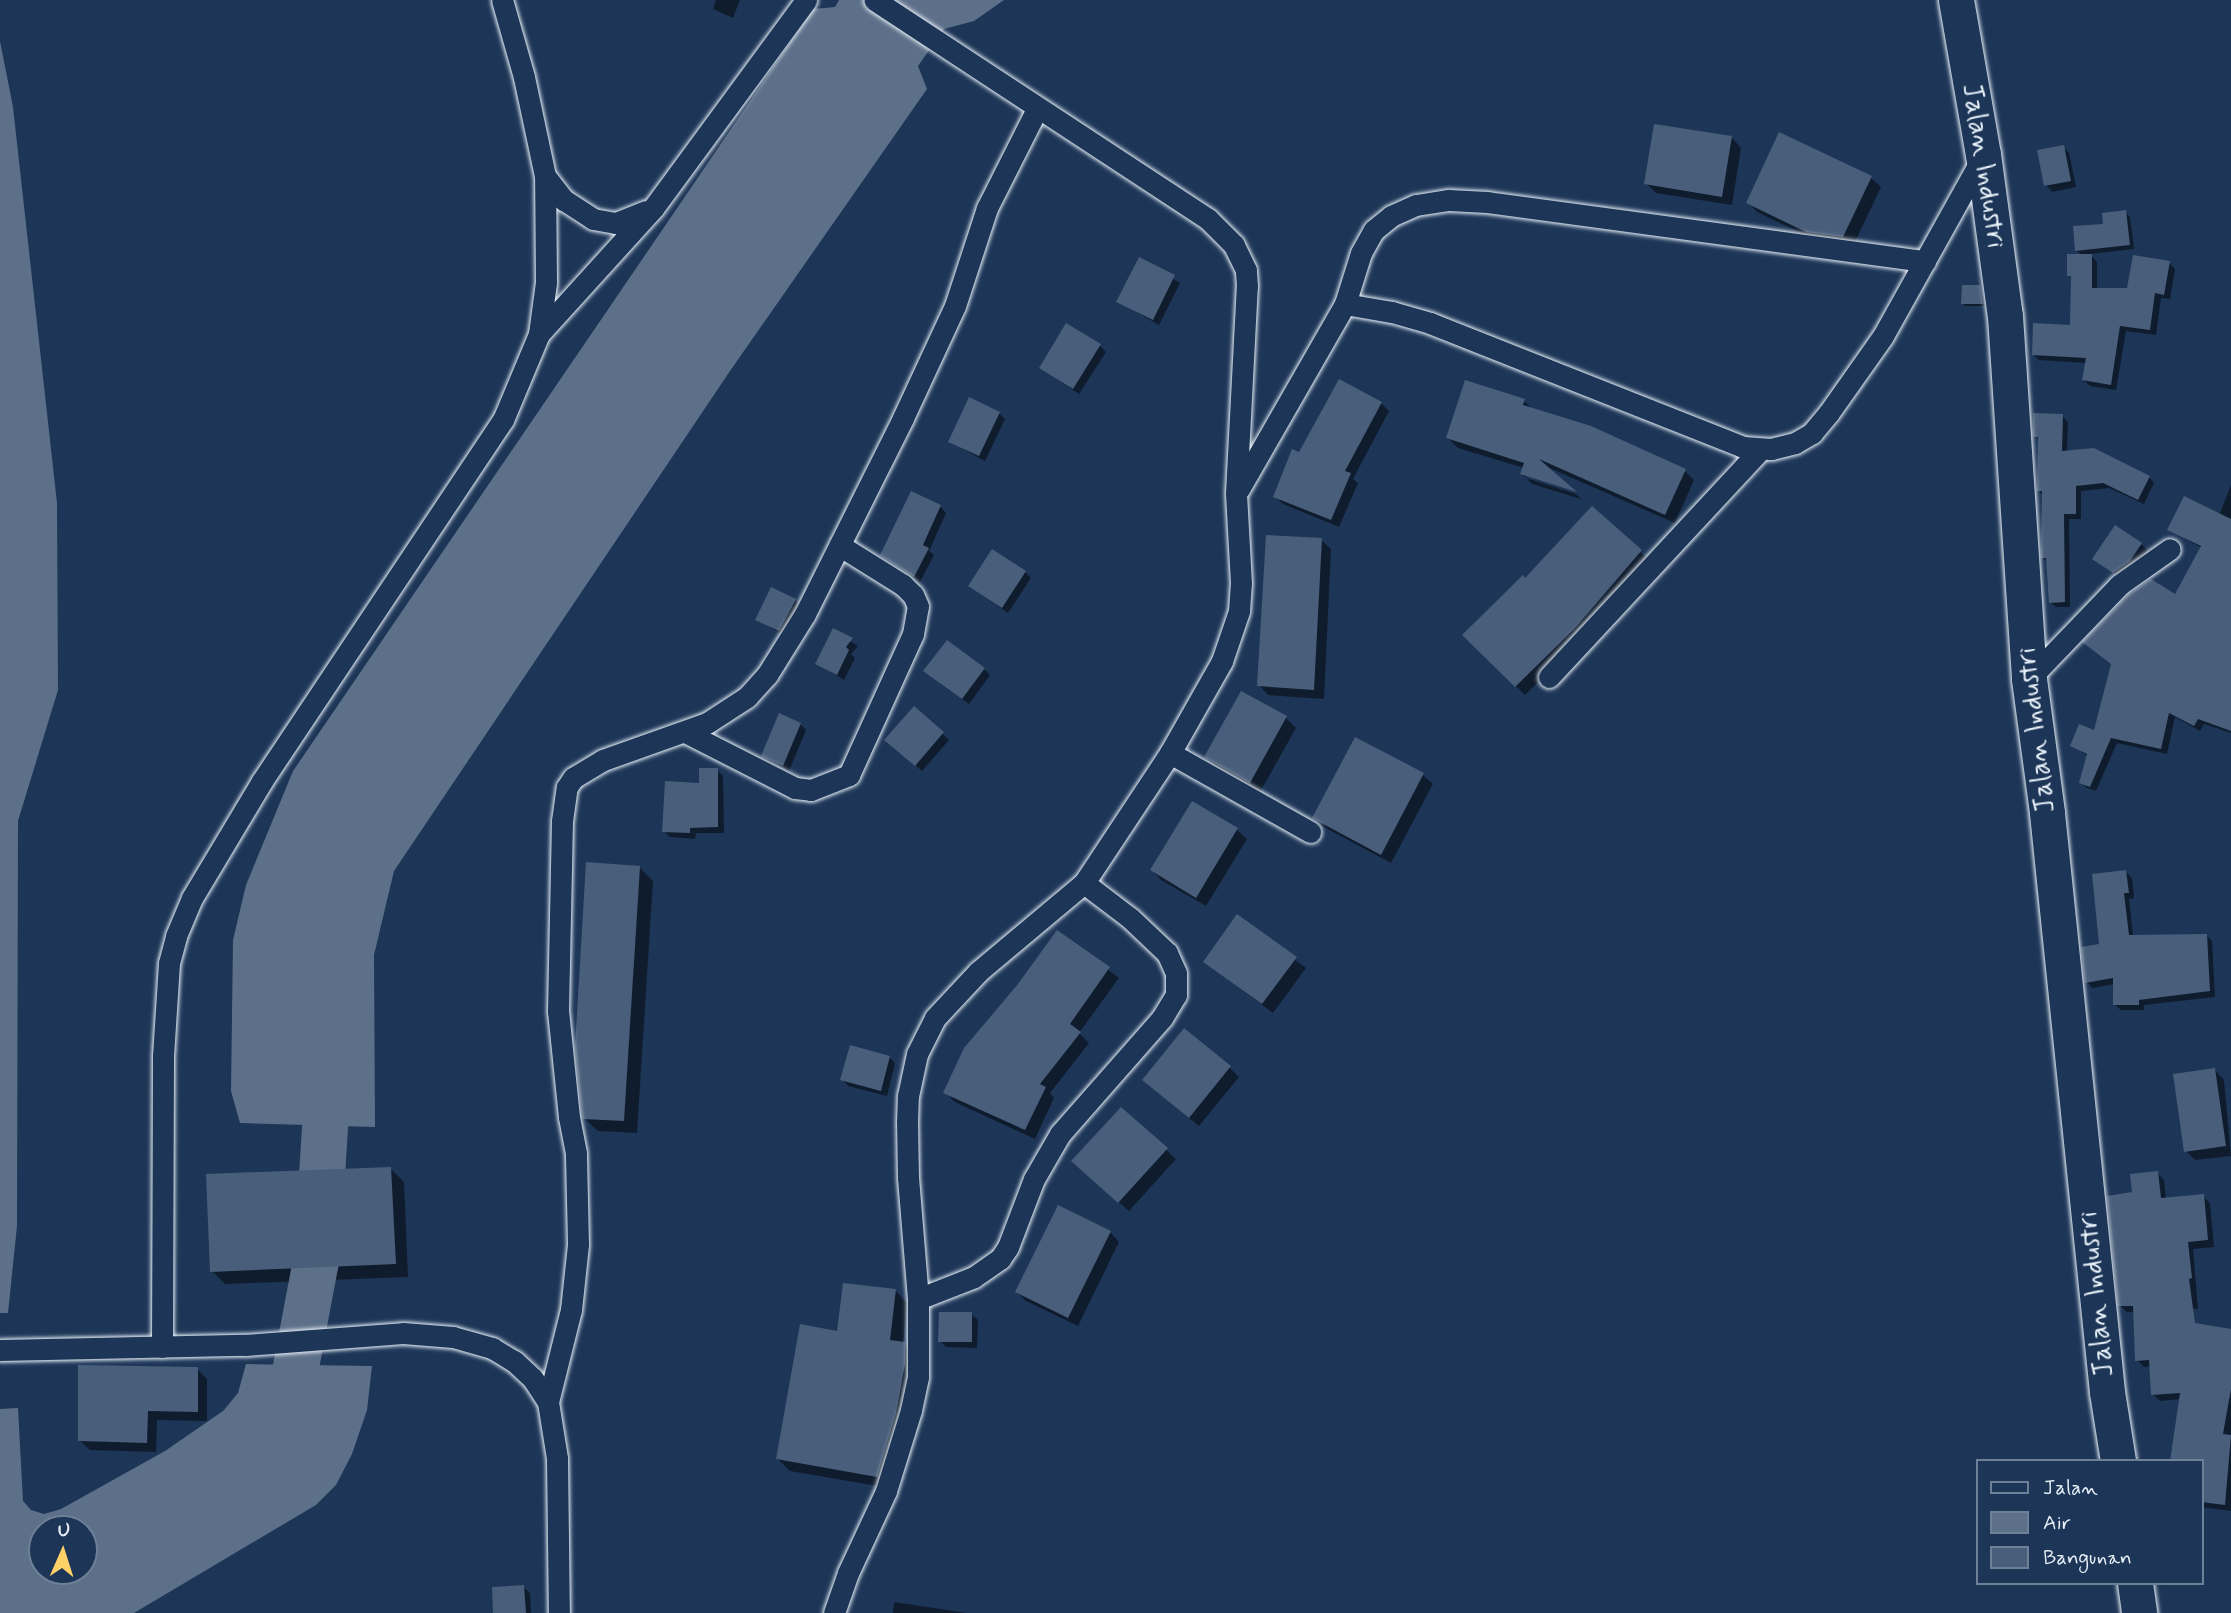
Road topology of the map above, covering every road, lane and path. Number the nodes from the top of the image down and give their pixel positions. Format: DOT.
graph roads {
  1 [pos="502,0"];
  2 [pos="806,0"];
  3 [pos="875,0"];
  4 [pos="1956,0"];
  5 [pos="1037,109"];
  6 [pos="1983,155"];
  7 [pos="545,176"];
  8 [pos="654,207"];
  9 [pos="1925,261"];
  10 [pos="1345,304"];
  11 [pos="539,334"];
  12 [pos="1761,450"];
  13 [pos="1236,494"];
  14 [pos="839,545"];
  15 [pos="2170,550"];
  16 [pos="1549,677"];
  17 [pos="2029,679"];
  18 [pos="687,733"];
  19 [pos="1170,753"];
  20 [pos="1310,832"];
  21 [pos="1084,883"];
  22 [pos="918,1299"];
  23 [pos="162,1347"];
  24 [pos="0,1350"];
  25 [pos="548,1402"];
  26 [pos="2118,1459"];
  27 [pos="2136,1585"];
  28 [pos="559,1613"];
  29 [pos="834,1613"];
  30 [pos="2139,1613"];
  1 -- 7 [label="street"];
  2 -- 8 [label="street"];
  3 -- 5 [label="street"];
  4 -- 6 [label="main road, Jalan Industri"];
  5 -- 13 [label="street"];
  5 -- 14 [label="street"];
  6 -- 9 [label="street"];
  6 -- 17 [label="main road, Jalan Industri"];
  7 -- 8 [label="street"];
  7 -- 11 [label="street"];
  8 -- 11 [label="street"];
  9 -- 10 [label="street"];
  9 -- 12 [label="street"];
  10 -- 12 [label="street"];
  10 -- 13 [label="street"];
  11 -- 23 [label="street"];
  12 -- 16 [label="street"];
  13 -- 19 [label="street"];
  14 -- 18 [label="street"];
  14 -- 18 [label="street"];
  15 -- 17 [label="street"];
  17 -- 26 [label="main road, Jalan Industri"];
  18 -- 25 [label="street"];
  19 -- 20 [label="street"];
  19 -- 21 [label="street"];
  21 -- 22 [label="street"];
  21 -- 22 [label="street"];
  22 -- 29 [label="street"];
  23 -- 24 [label="street"];
  23 -- 25 [label="street"];
  25 -- 28 [label="street"];
  27 -- 30 [label="main road"];
}
